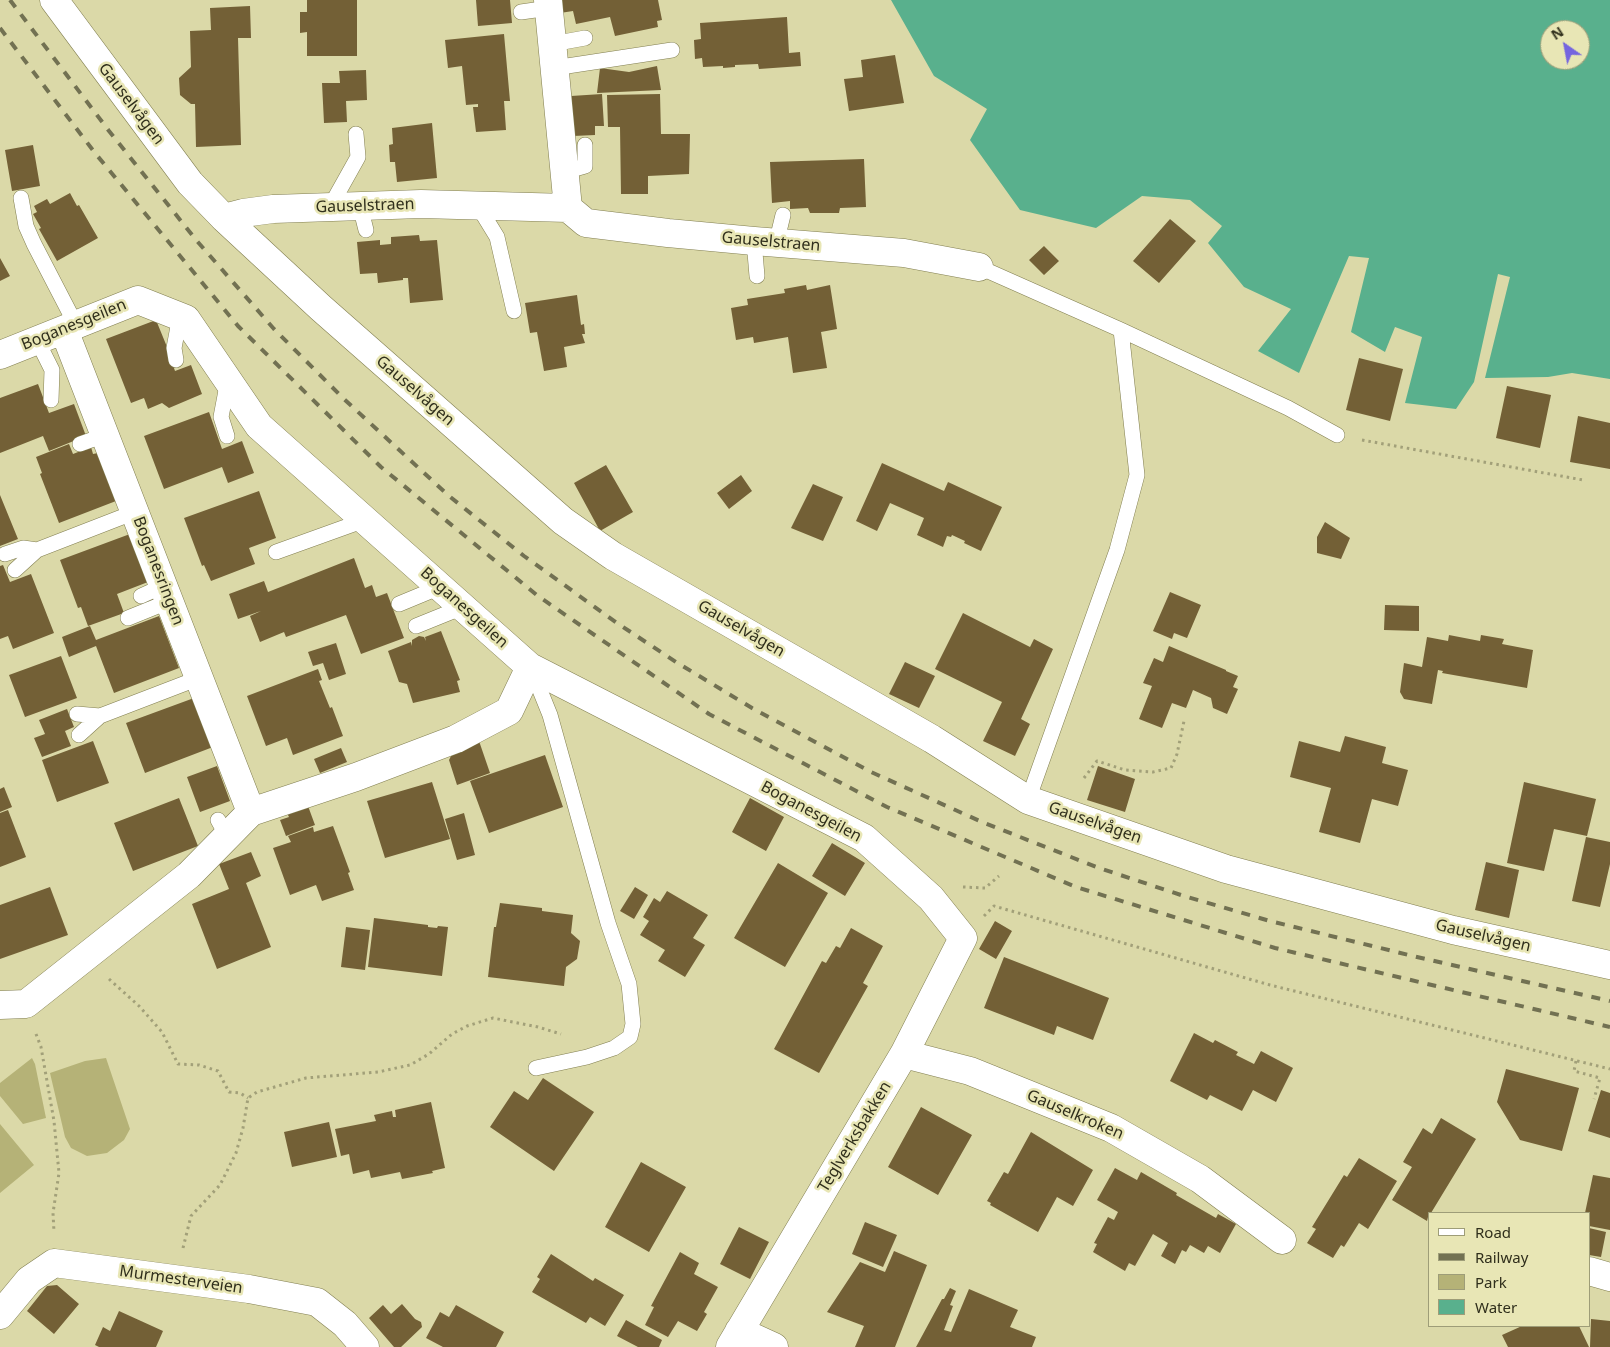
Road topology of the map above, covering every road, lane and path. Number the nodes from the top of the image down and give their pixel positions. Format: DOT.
graph roads {
  1 [pos="54,0"];
  2 [pos="548,4"];
  3 [pos="521,12"];
  4 [pos="585,38"];
  5 [pos="672,50"];
  6 [pos="553,56"];
  7 [pos="356,134"];
  8 [pos="585,145"];
  9 [pos="564,172"];
  10 [pos="21,198"];
  11 [pos="478,206"];
  12 [pos="330,207"];
  13 [pos="568,208"];
  14 [pos="782,215"];
  15 [pos="224,218"];
  16 [pos="765,242"];
  17 [pos="979,267"];
  18 [pos="757,276"];
  19 [pos="514,311"];
  20 [pos="180,316"];
  21 [pos="70,327"];
  22 [pos="1121,330"];
  23 [pos="37,340"];
  24 [pos="0,355"];
  25 [pos="176,360"];
  26 [pos="228,380"];
  27 [pos="51,400"];
  28 [pos="1337,435"];
  29 [pos="227,436"];
  30 [pos="1583,480"];
  31 [pos="135,512"];
  32 [pos="365,520"];
  33 [pos="37,550"];
  34 [pos="276,552"];
  35 [pos="5,554"];
  36 [pos="15,570"];
  37 [pos="440,587"];
  38 [pos="158,594"];
  39 [pos="399,604"];
  40 [pos="463,607"];
  41 [pos="128,618"];
  42 [pos="416,626"];
  43 [pos="530,667"];
  44 [pos="200,678"];
  45 [pos="77,714"];
  46 [pos="107,719"];
  47 [pos="1184,721"];
  48 [pos="79,735"];
  49 [pos="1084,778"];
  50 [pos="1028,800"];
  51 [pos="251,812"];
  52 [pos="109,938"];
  53 [pos="963,938"];
  54 [pos="1610,965"];
  55 [pos="13,1004"];
  56 [pos="567,1034"];
  57 [pos="904,1054"];
  58 [pos="1576,1061"];
  59 [pos="536,1068"];
  60 [pos="1610,1069"];
  61 [pos="248,1098"];
  62 [pos="1594,1099"];
  63 [pos="1282,1240"];
  64 [pos="54,1263"];
  65 [pos="1590,1271"];
  66 [pos="1610,1277"];
  67 [pos="177,1280"];
  68 [pos="0,1315"];
  69 [pos="734,1339"];
  70 [pos="365,1347"];
  71 [pos="774,1347"];
  1 -- 15 [label="street, Gauselvågen"];
  2 -- 3 [label="lane"];
  2 -- 6 [label="street"];
  4 -- 6 [label="lane"];
  5 -- 6 [label="lane"];
  6 -- 9 [label="street"];
  7 -- 12 [label="lane"];
  8 -- 9 [label="lane"];
  9 -- 13 [label="street"];
  10 -- 21 [label="lane"];
  11 -- 12 [label="street, Gauselstraen"];
  11 -- 13 [label="street, Gauselstraen"];
  11 -- 19 [label="lane"];
  12 -- 15 [label="street, Gauselstraen"];
  13 -- 16 [label="street, Gauselstraen"];
  14 -- 16 [label="lane"];
  15 -- 50 [label="street, Gauselvågen"];
  16 -- 17 [label="street, Gauselstraen"];
  16 -- 18 [label="lane"];
  17 -- 22 [label="lane"];
  20 -- 21 [label="street, Boganesgeilen"];
  20 -- 25 [label="lane"];
  20 -- 26 [label="street, Boganesgeilen"];
  21 -- 23 [label="street, Boganesgeilen"];
  21 -- 31 [label="street, Boganesringen"];
  22 -- 28 [label="lane"];
  22 -- 50 [label="lane"];
  23 -- 24 [label="street, Boganesgeilen"];
  23 -- 27 [label="lane"];
  26 -- 29 [label="lane"];
  26 -- 32 [label="street, Boganesgeilen"];
  28 -- 30 [label="path"];
  31 -- 33 [label="lane"];
  31 -- 38 [label="street, Boganesringen"];
  32 -- 34 [label="lane"];
  32 -- 37 [label="street, Boganesgeilen"];
  33 -- 35 [label="lane"];
  33 -- 36 [label="lane"];
  37 -- 39 [label="lane"];
  37 -- 40 [label="street, Boganesgeilen"];
  38 -- 41 [label="lane"];
  38 -- 44 [label="street, Boganesringen"];
  40 -- 42 [label="lane"];
  40 -- 43 [label="street, Boganesgeilen"];
  43 -- 51 [label="street"];
  43 -- 53 [label="street, Boganesgeilen"];
  43 -- 59 [label="lane"];
  44 -- 46 [label="lane"];
  44 -- 51 [label="street, Boganesringen"];
  45 -- 46 [label="lane"];
  46 -- 48 [label="lane"];
  47 -- 49 [label="path"];
  50 -- 54 [label="street, Gauselvågen"];
  51 -- 52 [label="street"];
  52 -- 55 [label="street"];
  52 -- 61 [label="path"];
  53 -- 57 [label="street, Teglverksbakken"];
  53 -- 58 [label="path"];
  55 -- 64 [label="path"];
  56 -- 61 [label="path"];
  57 -- 63 [label="street, Gauselkroken"];
  57 -- 69 [label="street, Teglverksbakken"];
  58 -- 60 [label="path"];
  58 -- 62 [label="path"];
  61 -- 67 [label="path"];
  64 -- 67 [label="street, Murmesterveien"];
  64 -- 68 [label="street"];
  65 -- 66 [label="street"];
  67 -- 70 [label="street, Murmesterveien"];
  69 -- 71 [label="street, Teglverksbakken"];
}
